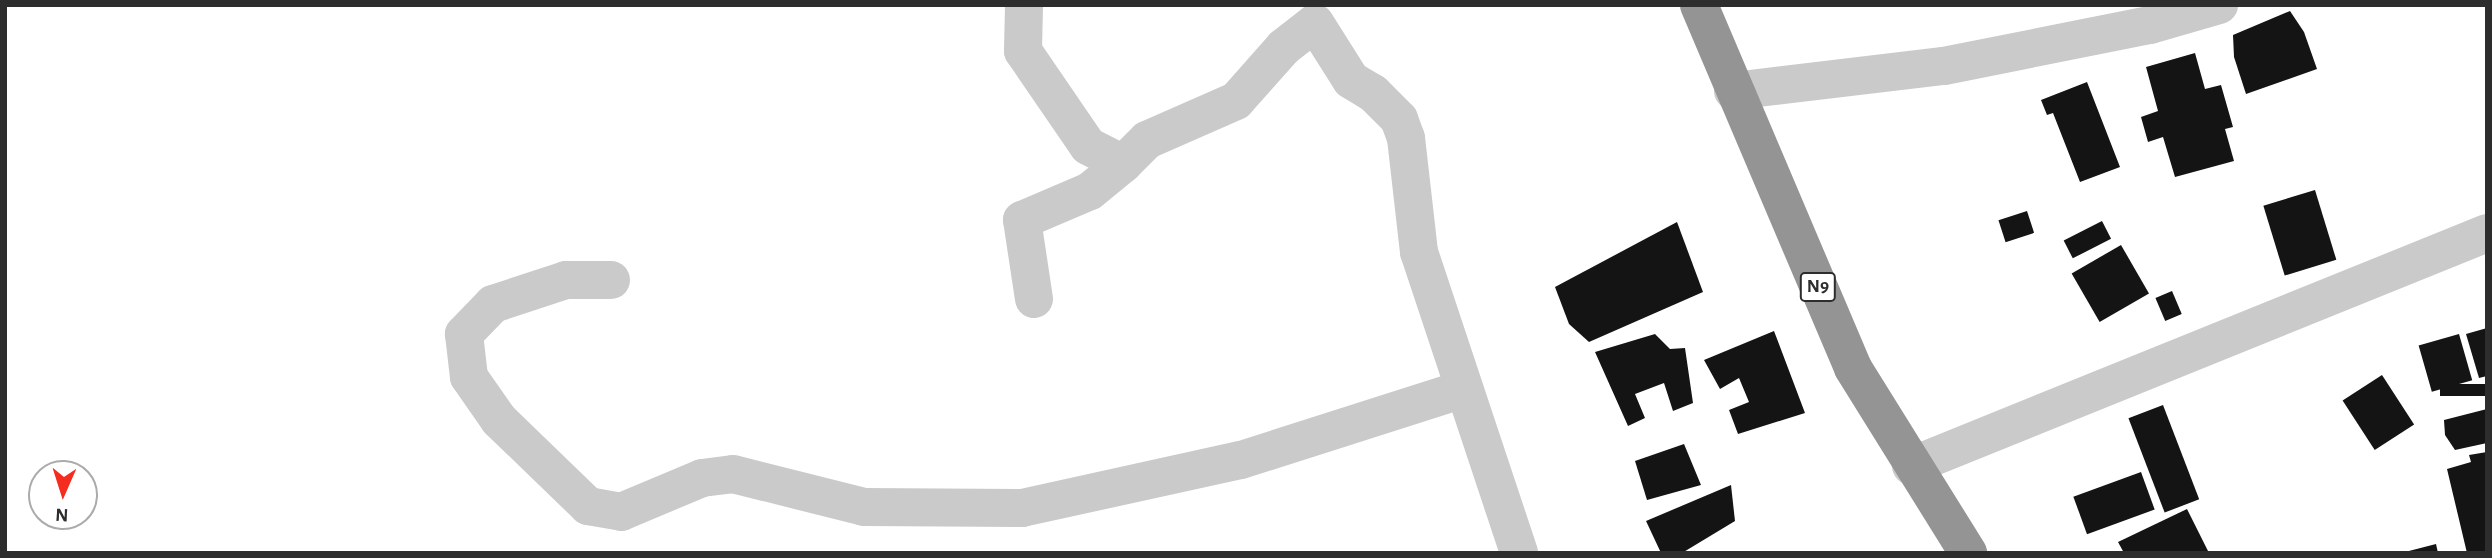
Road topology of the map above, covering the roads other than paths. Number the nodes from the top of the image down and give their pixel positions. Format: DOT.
graph roads {
  1 [pos="1699,5"];
  2 [pos="2219,5"];
  3 [pos="1024,6"];
  4 [pos="1733,91"];
  5 [pos="1124,164"];
  6 [pos="2487,233"];
  7 [pos="611,280"];
  8 [pos="1034,299"];
  9 [pos="1464,389"];
  10 [pos="1911,466"];
  11 [pos="1519,553"];
  12 [pos="1968,553"];
  1 -- 4 [label="highway, N9"];
  2 -- 4 [label="street"];
  3 -- 5 [label="street"];
  4 -- 10 [label="highway, N9"];
  5 -- 8 [label="street"];
  5 -- 9 [label="street"];
  6 -- 10 [label="street"];
  7 -- 9 [label="street"];
  9 -- 11 [label="street"];
  10 -- 12 [label="highway, N9"];
}
